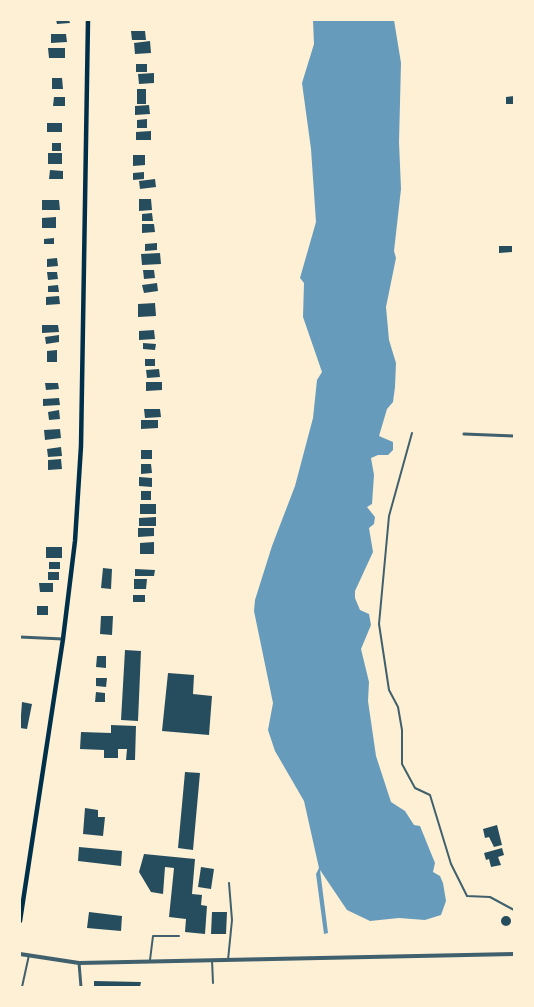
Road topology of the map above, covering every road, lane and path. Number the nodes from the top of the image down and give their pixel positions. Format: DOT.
graph roads {
  1 [pos="88,20"];
  2 [pos="412,433"];
  3 [pos="464,434"];
  4 [pos="514,436"];
  5 [pos="20,637"];
  6 [pos="63,639"];
  7 [pos="229,882"];
  8 [pos="514,910"];
  9 [pos="20,921"];
  10 [pos="179,936"];
  11 [pos="20,954"];
  12 [pos="514,954"];
  13 [pos="29,955"];
  14 [pos="212,960"];
  15 [pos="228,960"];
  16 [pos="150,961"];
  17 [pos="79,963"];
  18 [pos="213,983"];
  19 [pos="22,987"];
  20 [pos="81,987"];
  1 -- 6 [label="main road"];
  2 -- 8 [label="lane"];
  3 -- 4 [label="street"];
  5 -- 6 [label="street"];
  6 -- 9 [label="main road"];
  7 -- 15 [label="lane"];
  10 -- 16 [label="lane"];
  11 -- 13 [label="street"];
  12 -- 15 [label="street"];
  13 -- 17 [label="street"];
  13 -- 19 [label="lane"];
  14 -- 15 [label="street"];
  14 -- 16 [label="street"];
  14 -- 18 [label="lane"];
  16 -- 17 [label="street"];
  17 -- 20 [label="street"];
}
